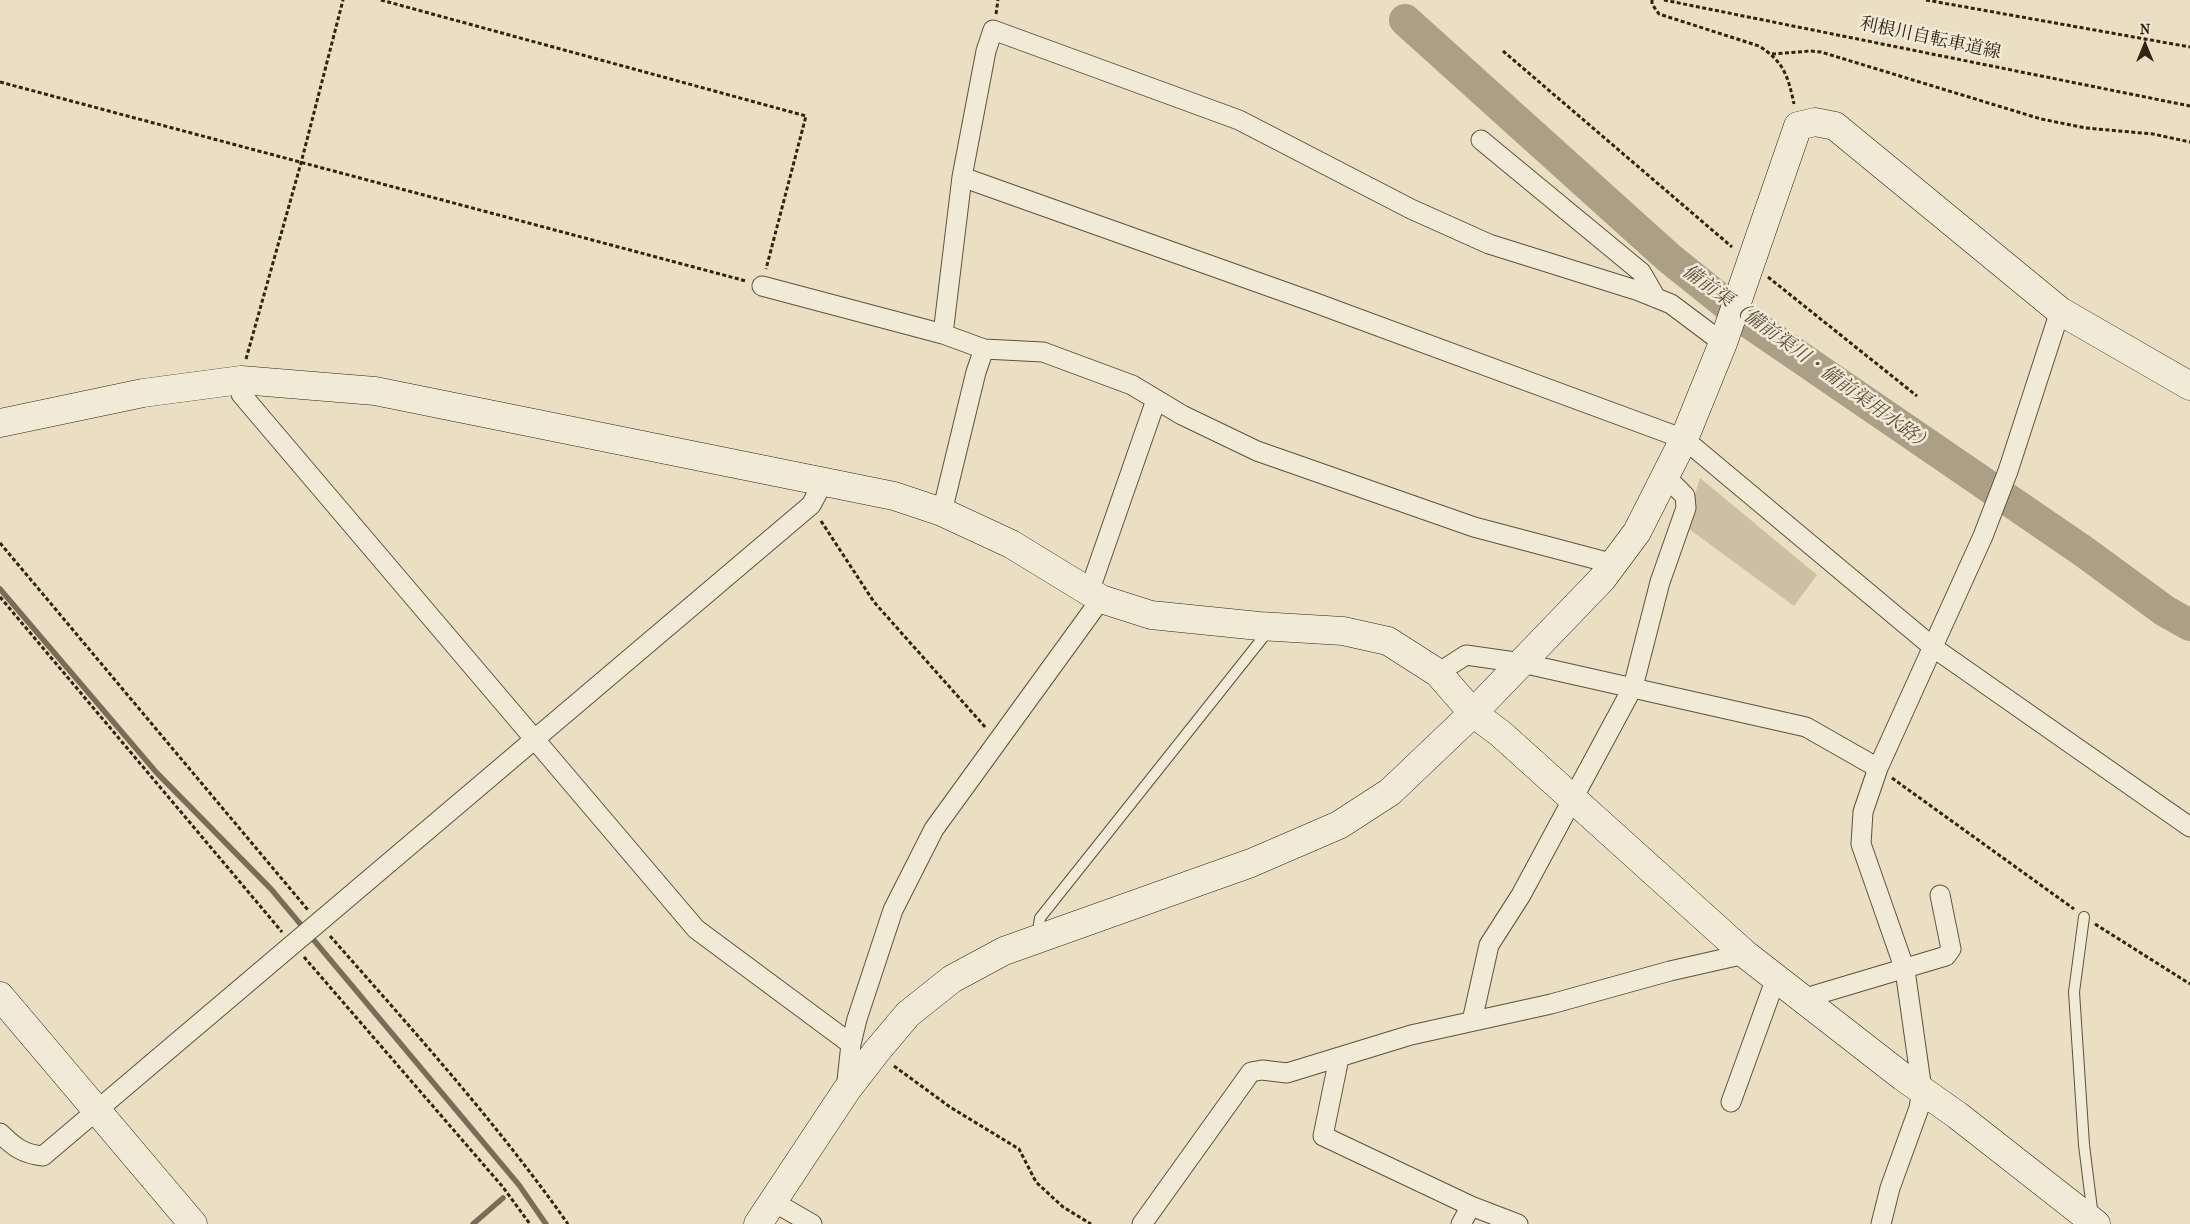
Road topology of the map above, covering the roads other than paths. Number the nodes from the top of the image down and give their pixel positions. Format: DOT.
graph roads {
  1 [pos="1480,140"];
  2 [pos="962,176"];
  3 [pos="762,286"];
  4 [pos="1656,298"];
  5 [pos="2060,310"];
  6 [pos="943,334"];
  7 [pos="1723,343"];
  8 [pos="984,349"];
  9 [pos="241,380"];
  10 [pos="2190,386"];
  11 [pos="1156,400"];
  12 [pos="0,423"];
  13 [pos="1684,439"];
  14 [pos="1665,476"];
  15 [pos="824,482"];
  16 [pos="942,512"];
  17 [pos="1614,564"];
  18 [pos="1095,596"];
  19 [pos="1271,627"];
  20 [pos="1934,648"];
  21 [pos="1522,663"];
  22 [pos="1438,673"];
  23 [pos="1633,687"];
  24 [pos="1473,713"];
  25 [pos="535,738"];
  26 [pos="1878,768"];
  27 [pos="1573,799"];
  28 [pos="2190,827"];
  29 [pos="1940,894"];
  30 [pos="2084,917"];
  31 [pos="1036,939"];
  32 [pos="1745,954"];
  33 [pos="1905,970"];
  34 [pos="1776,978"];
  35 [pos="0,996"];
  36 [pos="1802,999"];
  37 [pos="1472,1021"];
  38 [pos="863,1048"];
  39 [pos="1339,1058"];
  40 [pos="1922,1090"];
  41 [pos="1731,1102"];
  42 [pos="96,1109"];
  43 [pos="0,1133"];
  44 [pos="772,1201"];
  45 [pos="1471,1206"];
  46 [pos="2095,1222"];
  47 [pos="193,1224"];
  48 [pos="758,1224"];
  49 [pos="812,1224"];
  50 [pos="1142,1224"];
  51 [pos="1461,1224"];
  52 [pos="1518,1224"];
  53 [pos="1881,1224"];
  1 -- 4 [label="street"];
  2 -- 4 [label="street"];
  2 -- 6 [label="street"];
  2 -- 13 [label="street"];
  3 -- 6 [label="street"];
  4 -- 7 [label="street"];
  5 -- 7 [label="street"];
  5 -- 10 [label="street"];
  5 -- 20 [label="street"];
  6 -- 8 [label="street"];
  7 -- 13 [label="street"];
  8 -- 11 [label="street"];
  8 -- 16 [label="street"];
  9 -- 12 [label="street"];
  9 -- 15 [label="street"];
  9 -- 25 [label="street"];
  11 -- 17 [label="street"];
  11 -- 18 [label="street"];
  13 -- 14 [label="street"];
  13 -- 20 [label="street"];
  14 -- 17 [label="street"];
  14 -- 23 [label="street"];
  15 -- 16 [label="street"];
  15 -- 25 [label="street"];
  16 -- 18 [label="street"];
  17 -- 21 [label="street"];
  18 -- 19 [label="street"];
  18 -- 38 [label="street"];
  19 -- 22 [label="street"];
  19 -- 31 [label="lane"];
  20 -- 26 [label="street"];
  20 -- 28 [label="street"];
  21 -- 22 [label="street"];
  21 -- 23 [label="street"];
  21 -- 24 [label="street"];
  22 -- 24 [label="street"];
  23 -- 26 [label="street"];
  23 -- 27 [label="street"];
  24 -- 27 [label="street"];
  24 -- 31 [label="street"];
  25 -- 38 [label="street"];
  25 -- 42 [label="street"];
  26 -- 33 [label="street"];
  27 -- 32 [label="street"];
  27 -- 37 [label="street"];
  29 -- 33 [label="street"];
  30 -- 46 [label="lane"];
  31 -- 38 [label="street"];
  32 -- 34 [label="street"];
  32 -- 37 [label="street"];
  33 -- 36 [label="street"];
  33 -- 40 [label="street"];
  34 -- 36 [label="street"];
  34 -- 41 [label="street"];
  35 -- 42 [label="street"];
  36 -- 40 [label="street"];
  37 -- 39 [label="street"];
  38 -- 44 [label="street"];
  39 -- 45 [label="street"];
  39 -- 50 [label="street"];
  40 -- 46 [label="street"];
  40 -- 53 [label="street"];
  42 -- 43 [label="street"];
  42 -- 47 [label="street"];
  44 -- 48 [label="street"];
  44 -- 49 [label="street"];
  45 -- 51 [label="street"];
  45 -- 52 [label="street"];
}
